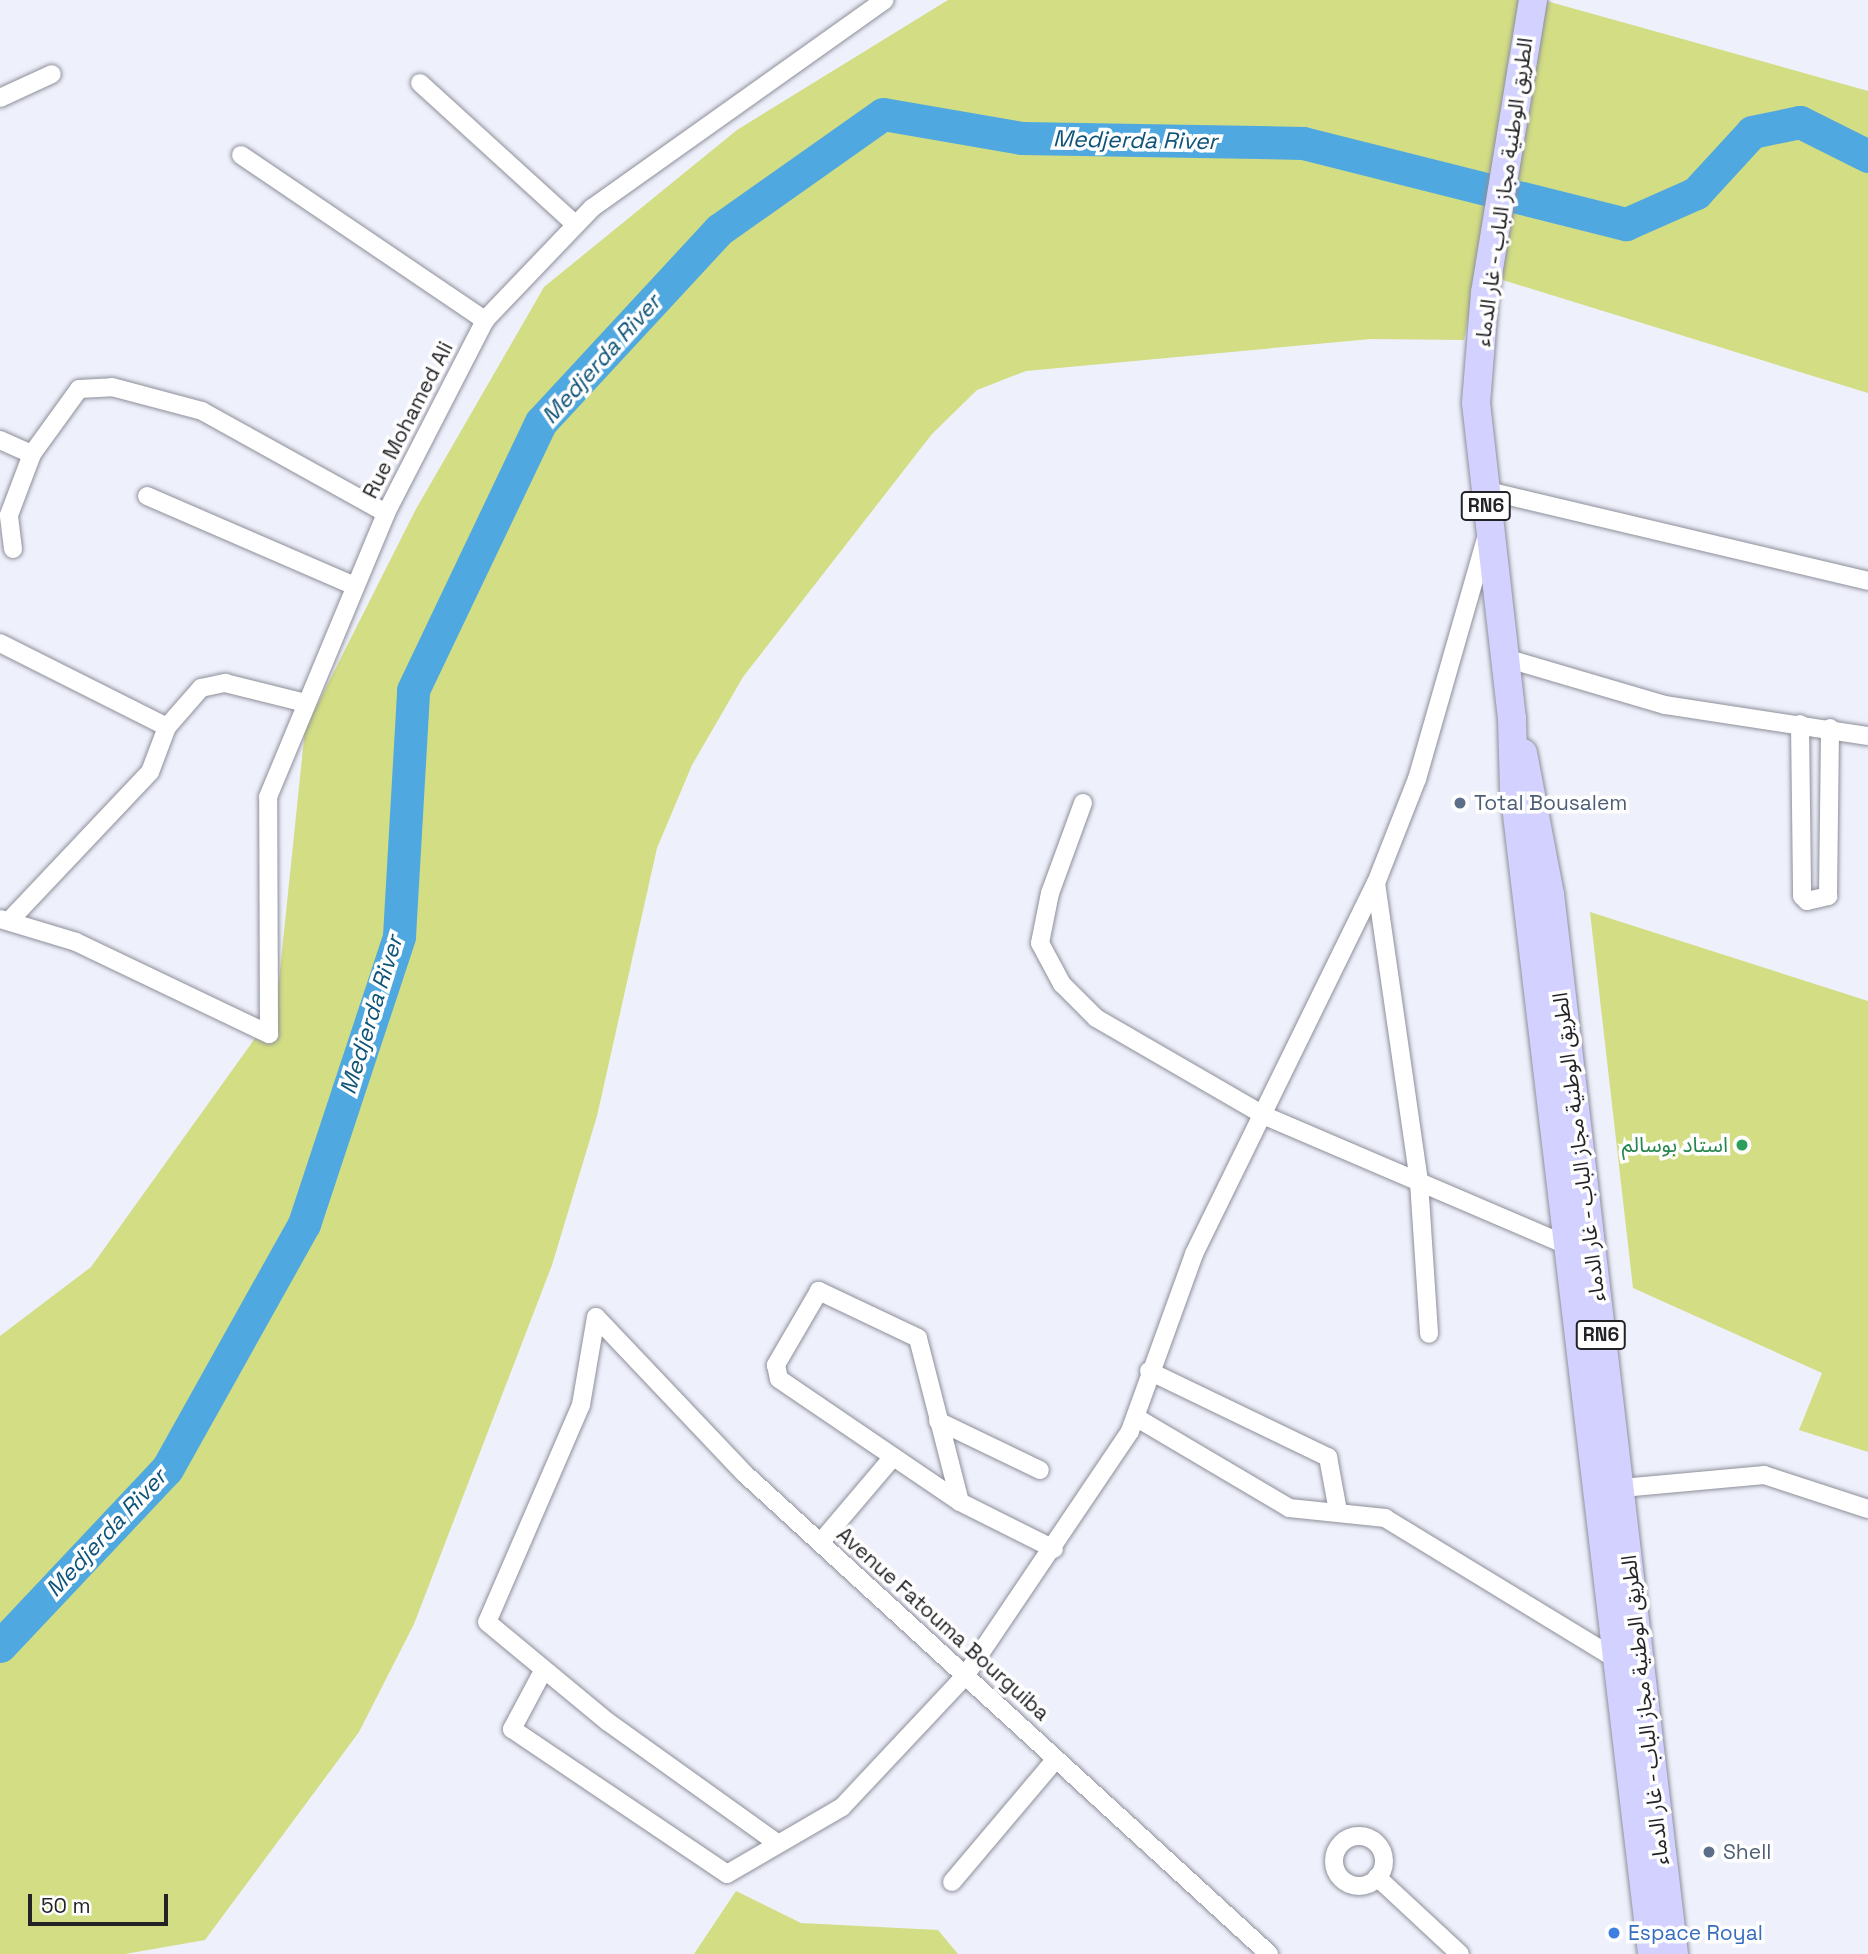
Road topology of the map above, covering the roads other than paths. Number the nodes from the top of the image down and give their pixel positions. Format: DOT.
graph roads {
  1 [pos="885,0"];
  2 [pos="1533,0"];
  3 [pos="51,74"];
  4 [pos="420,83"];
  5 [pos="0,98"];
  6 [pos="240,155"];
  7 [pos="574,223"];
  8 [pos="485,320"];
  9 [pos="0,440"];
  10 [pos="32,454"];
  11 [pos="1484,490"];
  12 [pos="147,496"];
  13 [pos="386,513"];
  14 [pos="1489,530"];
  15 [pos="13,549"];
  16 [pos="1868,582"];
  17 [pos="355,586"];
  18 [pos="0,643"];
  19 [pos="1505,658"];
  20 [pos="305,703"];
  21 [pos="1800,724"];
  22 [pos="167,727"];
  23 [pos="1830,728"];
  24 [pos="1868,736"];
  25 [pos="1083,803"];
  26 [pos="1376,883"];
  27 [pos="5,920"];
  28 [pos="1262,1115"];
  29 [pos="1419,1182"];
  30 [pos="1580,1251"];
  31 [pos="1429,1334"];
  32 [pos="1149,1371"];
  33 [pos="1137,1418"];
  34 [pos="938,1420"];
  35 [pos="1600,1421"];
  36 [pos="892,1458"];
  37 [pos="1040,1470"];
  38 [pos="1622,1488"];
  39 [pos="960,1503"];
  40 [pos="1868,1508"];
  41 [pos="1338,1511"];
  42 [pos="820,1543"];
  43 [pos="1054,1549"];
  44 [pos="1626,1665"];
  45 [pos="543,1671"];
  46 [pos="965,1676"];
  47 [pos="1056,1759"];
  48 [pos="774,1841"];
  49 [pos="1377,1877"];
  50 [pos="953,1882"];
  51 [pos="1654,1952"];
  52 [pos="1269,1954"];
  53 [pos="1460,1954"];
  1 -- 7 [label="street, Rue Mohamed Ali"];
  2 -- 11 [label="main road, الطريق الوطنية مجاز الباب - غار الدماء / RN6"];
  3 -- 5 [label="street"];
  4 -- 7 [label="street"];
  6 -- 8 [label="street"];
  7 -- 8 [label="street, Rue Mohamed Ali"];
  8 -- 13 [label="street, Rue Mohamed Ali"];
  9 -- 10 [label="street"];
  10 -- 13 [label="street"];
  10 -- 15 [label="street"];
  11 -- 14 [label="main road, الطريق الوطنية مجاز الباب - غار الدماء / RN6"];
  11 -- 16 [label="street"];
  12 -- 17 [label="street"];
  13 -- 17 [label="street, Rue Mohamed Ali"];
  14 -- 19 [label="main road, الطريق الوطنية مجاز الباب - غار الدماء / RN6"];
  14 -- 26 [label="street"];
  17 -- 20 [label="street, Rue Mohamed Ali"];
  18 -- 22 [label="street"];
  19 -- 21 [label="street"];
  19 -- 30 [label="main road, الطريق الوطنية مجاز الباب - غار الدماء / RN6"];
  20 -- 22 [label="street"];
  20 -- 27 [label="street, Rue Mohamed Ali"];
  21 -- 23 [label="street"];
  21 -- 23 [label="street"];
  22 -- 27 [label="street"];
  23 -- 24 [label="street"];
  25 -- 28 [label="street"];
  26 -- 28 [label="street"];
  26 -- 29 [label="street"];
  28 -- 29 [label="street"];
  28 -- 32 [label="street"];
  29 -- 30 [label="street"];
  29 -- 31 [label="street"];
  30 -- 35 [label="main road, الطريق الوطنية مجاز الباب - غار الدماء / RN6"];
  32 -- 33 [label="street"];
  32 -- 41 [label="street"];
  33 -- 41 [label="street"];
  33 -- 43 [label="street"];
  34 -- 36 [label="street"];
  34 -- 37 [label="street"];
  34 -- 39 [label="street"];
  35 -- 38 [label="main road, الطريق الوطنية مجاز الباب - غار الدماء / RN6"];
  35 -- 44 [label="main road, الطريق الوطنية مجاز الباب - غار الدماء / RN6"];
  36 -- 39 [label="street"];
  36 -- 42 [label="street"];
  38 -- 40 [label="street"];
  38 -- 44 [label="main road, الطريق الوطنية مجاز الباب - غار الدماء / RN6"];
  39 -- 43 [label="street"];
  41 -- 44 [label="street"];
  42 -- 45 [label="street, Avenue Fatouma Bourguiba"];
  42 -- 46 [label="street, Avenue Fatouma Bourguiba"];
  43 -- 46 [label="street"];
  44 -- 51 [label="main road, الطريق الوطنية مجاز الباب - غار الدماء / RN6"];
  45 -- 48 [label="street"];
  45 -- 48 [label="street"];
  46 -- 47 [label="street, Avenue Fatouma Bourguiba"];
  46 -- 48 [label="street"];
  47 -- 50 [label="street"];
  47 -- 52 [label="street, Avenue Fatouma Bourguiba"];
  49 -- 53 [label="street"];
}
